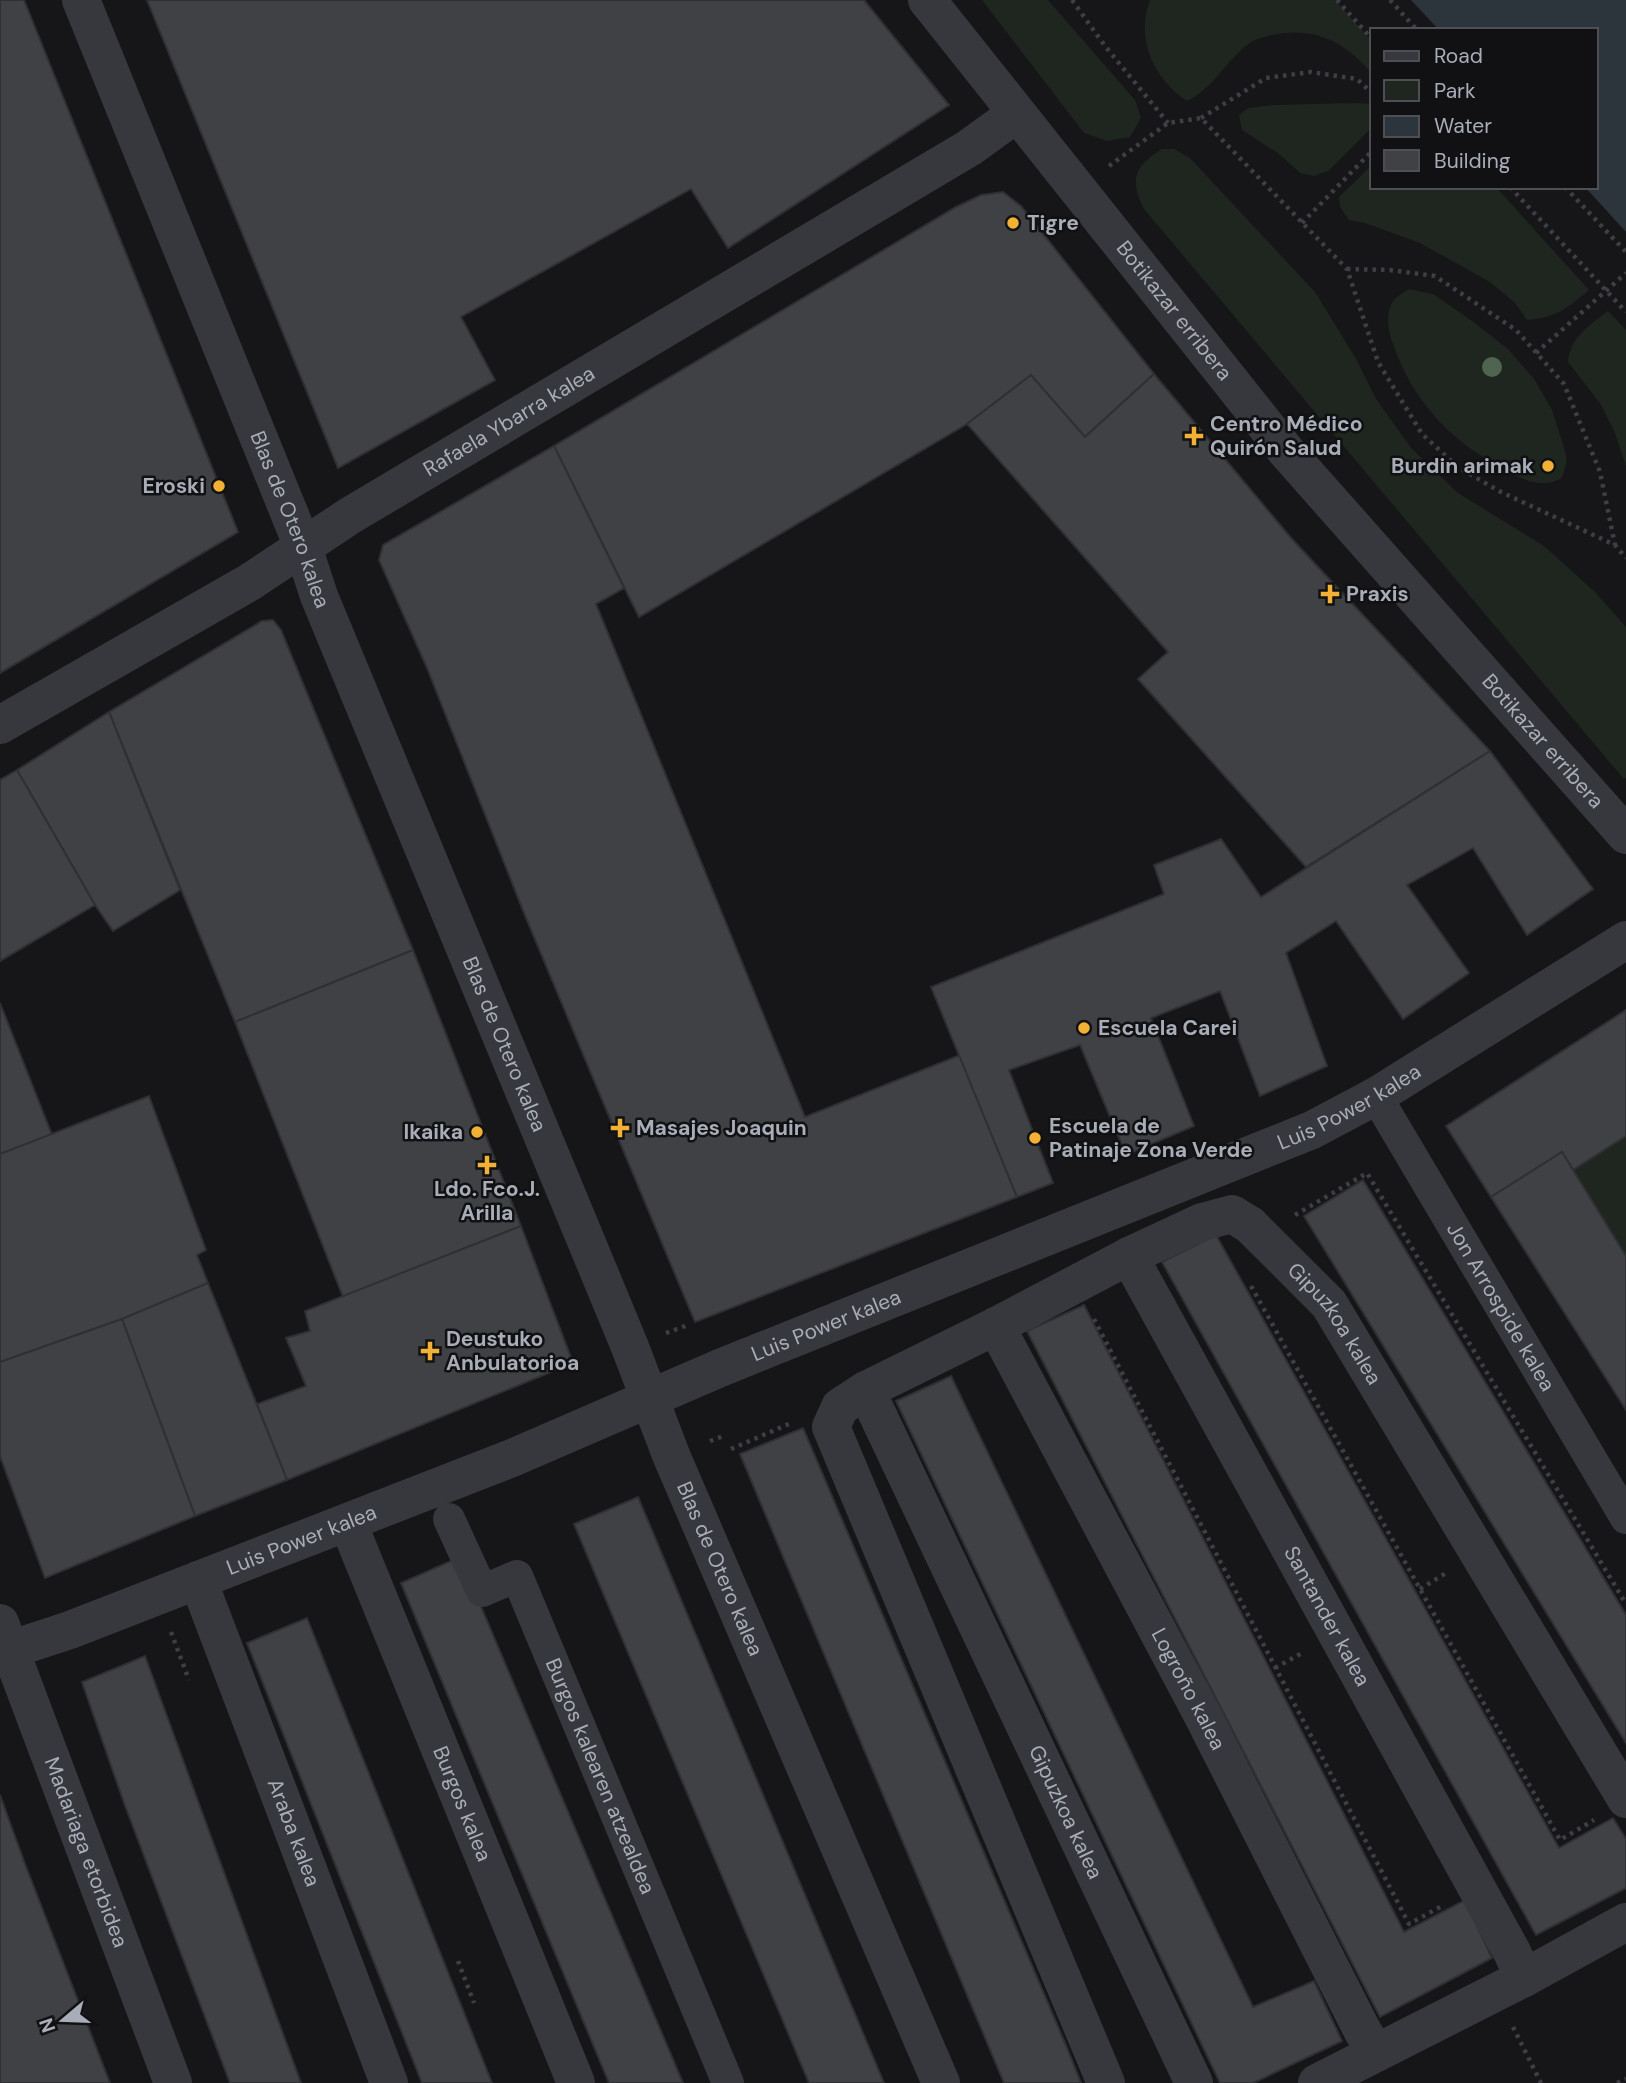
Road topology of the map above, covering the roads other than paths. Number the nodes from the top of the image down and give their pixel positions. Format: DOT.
graph roads {
  1 [pos="81,0"];
  2 [pos="927,0"];
  3 [pos="1016,114"];
  4 [pos="303,547"];
  5 [pos="0,725"];
  6 [pos="1626,835"];
  7 [pos="1626,940"];
  8 [pos="1376,1096"];
  9 [pos="1129,1256"];
  10 [pos="996,1326"];
  11 [pos="866,1390"];
  12 [pos="649,1398"];
  13 [pos="1626,1518"];
  14 [pos="449,1520"];
  15 [pos="348,1523"];
  16 [pos="198,1580"];
  17 [pos="3,1642"];
  18 [pos="1612,1808"];
  19 [pos="1626,1922"];
  20 [pos="1524,1979"];
  21 [pos="1376,2053"];
  22 [pos="173,2083"];
  23 [pos="389,2083"];
  24 [pos="576,2083"];
  25 [pos="728,2083"];
  26 [pos="941,2083"];
  27 [pos="1106,2083"];
  28 [pos="1194,2083"];
  29 [pos="1317,2083"];
  1 -- 4 [label="street, Blas de Otero kalea"];
  2 -- 3 [label="street, Botikazar erribera"];
  3 -- 4 [label="street, Rafaela Ybarra kalea"];
  3 -- 6 [label="street, Botikazar erribera"];
  4 -- 5 [label="street, Rafaela Ybarra kalea"];
  4 -- 12 [label="street, Blas de Otero kalea"];
  7 -- 8 [label="street, Luis Power kalea"];
  8 -- 12 [label="street, Luis Power kalea"];
  8 -- 13 [label="street, Jon Arrospide kalea"];
  9 -- 10 [label="street, Gipuzkoa kalea"];
  9 -- 18 [label="street, Gipuzkoa kalea"];
  9 -- 20 [label="street, Santander kalea"];
  10 -- 11 [label="street, Gipuzkoa kalea"];
  10 -- 21 [label="street, Logroño kalea"];
  11 -- 27 [label="street, Gipuzkoa kalea"];
  11 -- 28 [label="street, Gipuzkoa kalea"];
  12 -- 15 [label="street, Luis Power kalea"];
  12 -- 26 [label="street, Blas de Otero kalea"];
  14 -- 25 [label="street, Burgos kalearen atzealdea"];
  15 -- 16 [label="street, Luis Power kalea"];
  15 -- 24 [label="street, Burgos kalea"];
  16 -- 17 [label="street, Luis Power kalea"];
  16 -- 23 [label="street, Araba kalea"];
  17 -- 22 [label="street, Madariaga etorbidea"];
  19 -- 20 [label="street"];
  20 -- 21 [label="street"];
  21 -- 29 [label="street"];
}
